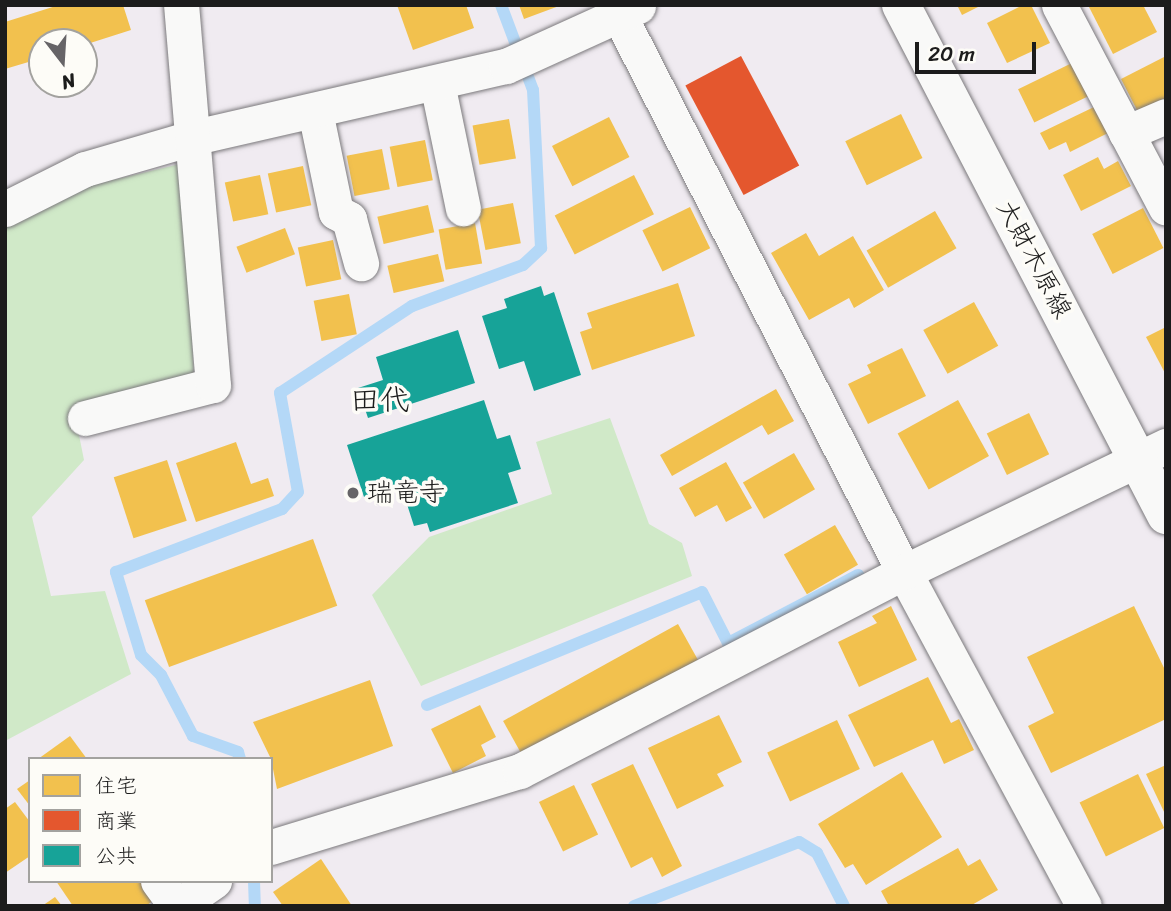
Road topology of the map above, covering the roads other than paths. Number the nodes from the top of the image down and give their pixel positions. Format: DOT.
graph roads {
  1 [pos="181,5"];
  2 [pos="901,5"];
  3 [pos="1059,5"];
  4 [pos="624,9"];
  5 [pos="437,83"];
  6 [pos="315,111"];
  7 [pos="1166,116"];
  8 [pos="1126,133"];
  9 [pos="195,137"];
  10 [pos="463,208"];
  11 [pos="1166,208"];
  12 [pos="5,209"];
  13 [pos="361,263"];
  14 [pos="85,418"];
  15 [pos="1152,452"];
  16 [pos="1166,515"];
  17 [pos="904,572"];
  18 [pos="273,846"];
  19 [pos="160,883"];
  20 [pos="211,883"];
  21 [pos="177,906"];
  22 [pos="1084,906"];
  1 -- 9 [label="street"];
  2 -- 15 [label="street, 大財木原線"];
  3 -- 8 [label="street"];
  4 -- 5 [label="street"];
  4 -- 17 [label="street"];
  5 -- 6 [label="street"];
  5 -- 10 [label="street"];
  6 -- 9 [label="street"];
  6 -- 13 [label="street"];
  7 -- 8 [label="street"];
  8 -- 11 [label="street"];
  9 -- 12 [label="street"];
  9 -- 14 [label="street"];
  15 -- 16 [label="street, 大財木原線"];
  15 -- 17 [label="street"];
  17 -- 18 [label="street"];
  17 -- 22 [label="street"];
  19 -- 21 [label="street"];
  20 -- 21 [label="street"];
}
